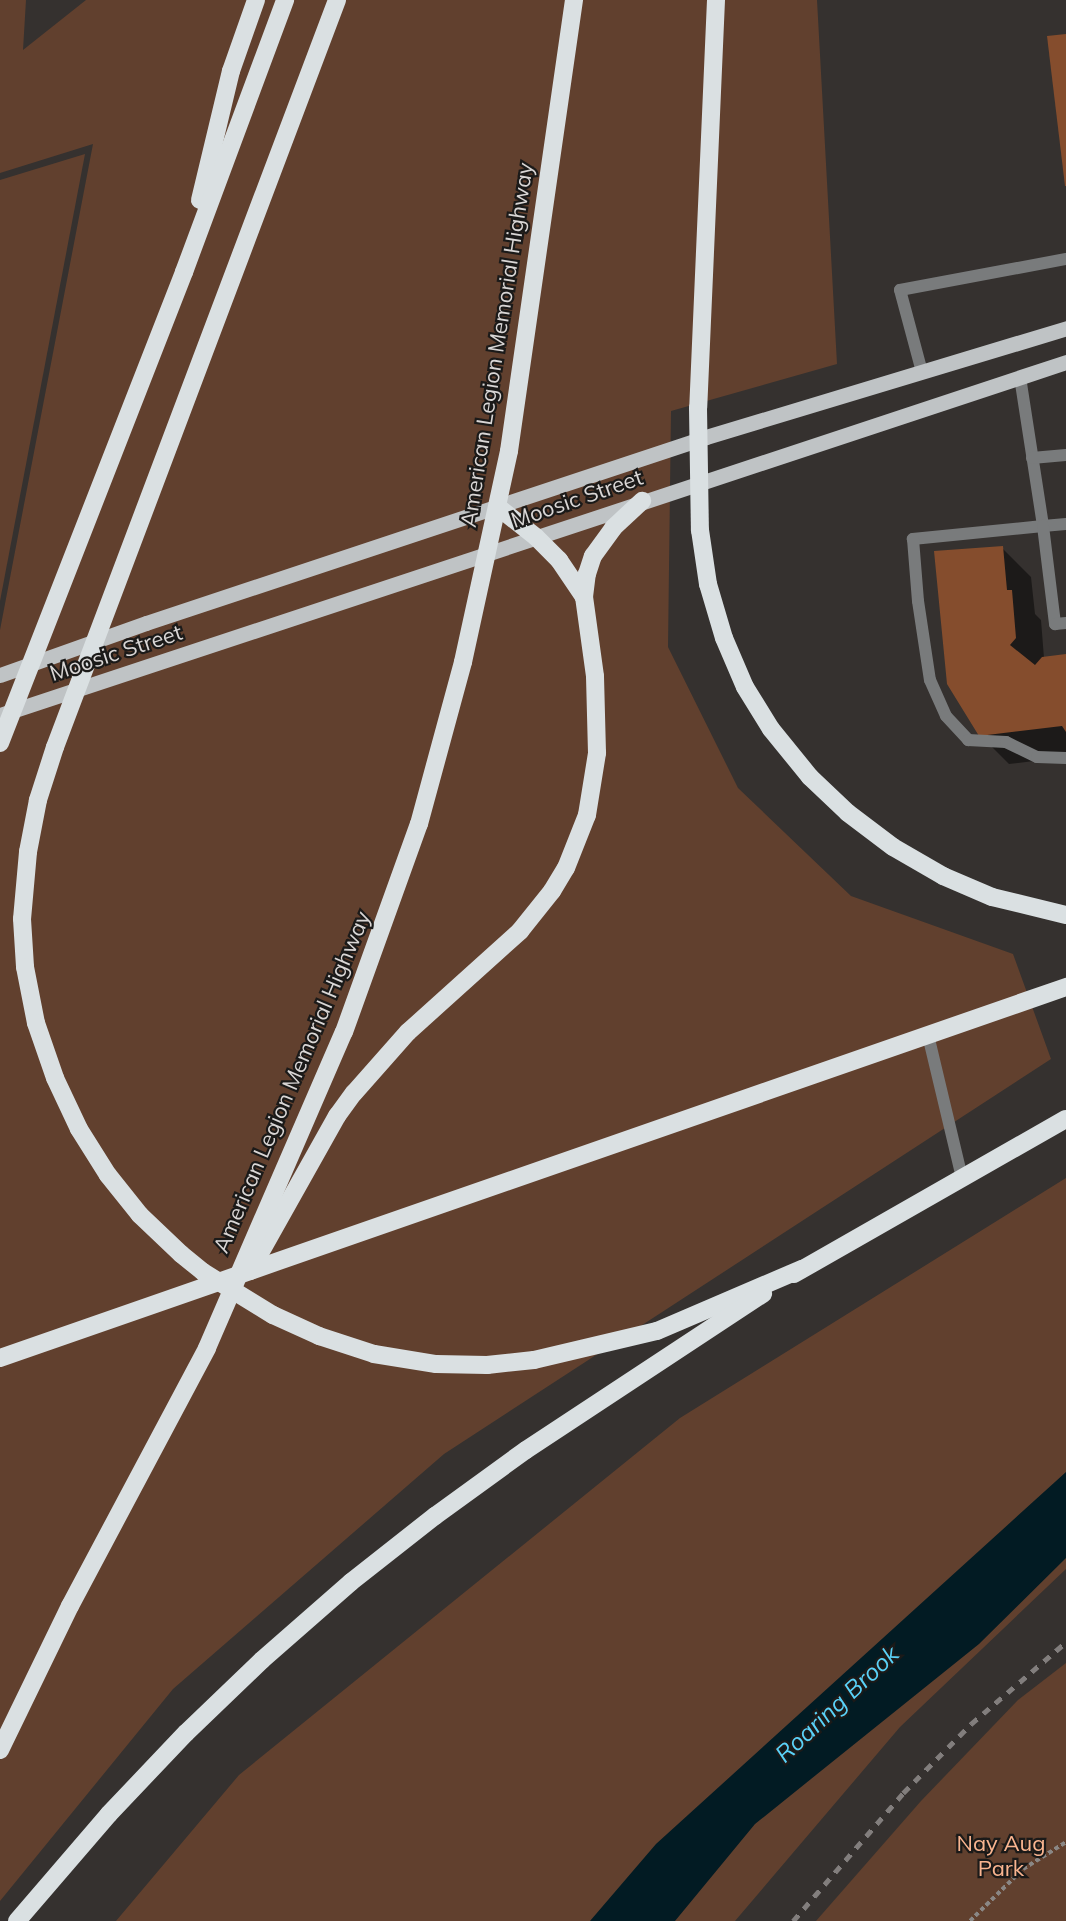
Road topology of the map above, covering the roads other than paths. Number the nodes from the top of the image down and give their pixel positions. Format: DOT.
graph roads {
  1 [pos="256,0"];
  2 [pos="285,0"];
  3 [pos="337,0"];
  4 [pos="574,0"];
  5 [pos="716,0"];
  6 [pos="1066,260"];
  7 [pos="184,272"];
  8 [pos="1066,328"];
  9 [pos="1066,362"];
  10 [pos="922,372"];
  11 [pos="1020,377"];
  12 [pos="1066,455"];
  13 [pos="1032,458"];
  14 [pos="642,501"];
  15 [pos="498,507"];
  16 [pos="1066,524"];
  17 [pos="1044,526"];
  18 [pos="536,537"];
  19 [pos="584,597"];
  20 [pos="1066,623"];
  21 [pos="0,675"];
  22 [pos="0,715"];
  23 [pos="0,743"];
  24 [pos="1066,758"];
  25 [pos="1066,915"];
  26 [pos="1066,987"];
  27 [pos="928,1035"];
  28 [pos="1066,1119"];
  29 [pos="962,1178"];
  30 [pos="802,1269"];
  31 [pos="207,1348"];
  32 [pos="0,1358"];
  33 [pos="0,1750"];
  34 [pos="17,1921"];
  1 -- 7 [label="highway"];
  2 -- 7 [label="highway"];
  3 -- 30 [label="highway"];
  4 -- 31 [label="highway, American Legion Memorial Highway"];
  5 -- 25 [label="highway"];
  6 -- 10 [label="lane"];
  7 -- 23 [label="highway"];
  8 -- 10 [label="main road, Moosic Street"];
  9 -- 11 [label="main road, Moosic Street"];
  10 -- 15 [label="main road, Moosic Street"];
  11 -- 13 [label="lane"];
  11 -- 14 [label="main road, Moosic Street"];
  12 -- 13 [label="lane"];
  13 -- 17 [label="lane"];
  14 -- 18 [label="main road, Moosic Street"];
  14 -- 19 [label="highway"];
  15 -- 18 [label="highway"];
  15 -- 21 [label="main road, Moosic Street"];
  16 -- 17 [label="lane"];
  17 -- 20 [label="lane"];
  17 -- 24 [label="lane"];
  18 -- 19 [label="highway"];
  18 -- 22 [label="main road, Moosic Street"];
  19 -- 31 [label="highway"];
  26 -- 27 [label="highway"];
  27 -- 29 [label="lane"];
  27 -- 32 [label="highway"];
  28 -- 29 [label="highway"];
  29 -- 30 [label="highway"];
  30 -- 34 [label="highway"];
  31 -- 33 [label="highway, American Legion Memorial Highway"];
}
